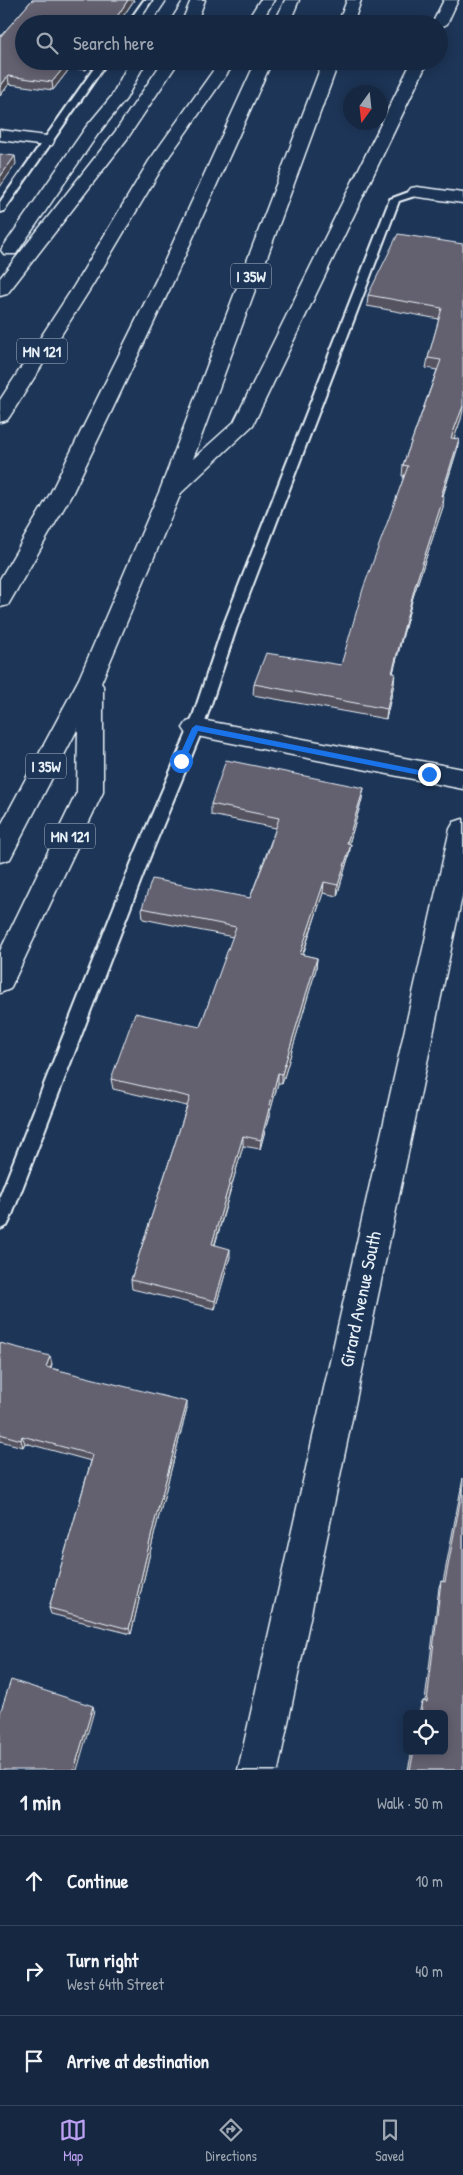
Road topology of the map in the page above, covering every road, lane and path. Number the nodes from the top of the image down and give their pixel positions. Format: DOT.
graph roads {
  1 [pos="148,0"];
  2 [pos="175,0"];
  3 [pos="198,0"];
  4 [pos="267,0"];
  5 [pos="292,0"];
  6 [pos="354,0"];
  7 [pos="451,0"];
  8 [pos="137,15"];
  9 [pos="166,15"];
  10 [pos="192,15"];
  11 [pos="258,15"];
  12 [pos="285,15"];
  13 [pos="348,15"];
  14 [pos="444,15"];
  15 [pos="97,70"];
  16 [pos="133,70"];
  17 [pos="165,70"];
  18 [pos="222,70"];
  19 [pos="260,70"];
  20 [pos="328,70"];
  21 [pos="416,70"];
  22 [pos="0,135"];
  23 [pos="46,141"];
  24 [pos="417,192"];
  25 [pos="463,198"];
  26 [pos="0,209"];
  27 [pos="0,265"];
  28 [pos="83,286"];
  29 [pos="0,290"];
  30 [pos="0,389"];
  31 [pos="0,416"];
  32 [pos="171,490"];
  33 [pos="0,599"];
  34 [pos="91,679"];
  35 [pos="196,728"];
  36 [pos="463,779"];
  37 [pos="463,829"];
  38 [pos="0,852"];
  39 [pos="0,981"];
  40 [pos="0,1220"];
  41 [pos="258,1770"];
  1 -- 8 [label="lane"];
  2 -- 9 [label="main road"];
  3 -- 10 [label="main road"];
  4 -- 11 [label="main road"];
  5 -- 12 [label="main road"];
  6 -- 13 [label="main road"];
  7 -- 14 [label="main road"];
  15 -- 23 [label="lane"];
  16 -- 27 [label="main road"];
  17 -- 29 [label="main road"];
  18 -- 28 [label="main road, MN 121"];
  19 -- 33 [label="main road"];
  20 -- 32 [label="main road, I 35W"];
  21 -- 32 [label="main road"];
  22 -- 23 [label="main road"];
  23 -- 26 [label="lane"];
  24 -- 25 [label="main road"];
  24 -- 35 [label="lane"];
  28 -- 30 [label="main road"];
  28 -- 31 [label="main road, MN 121"];
  32 -- 34 [label="main road, I 35W"];
  34 -- 38 [label="main road, I 35W"];
  34 -- 39 [label="main road, MN 121"];
  35 -- 36 [label="main road"];
  35 -- 40 [label="lane"];
  37 -- 41 [label="main road, Girard Avenue South"];
}
